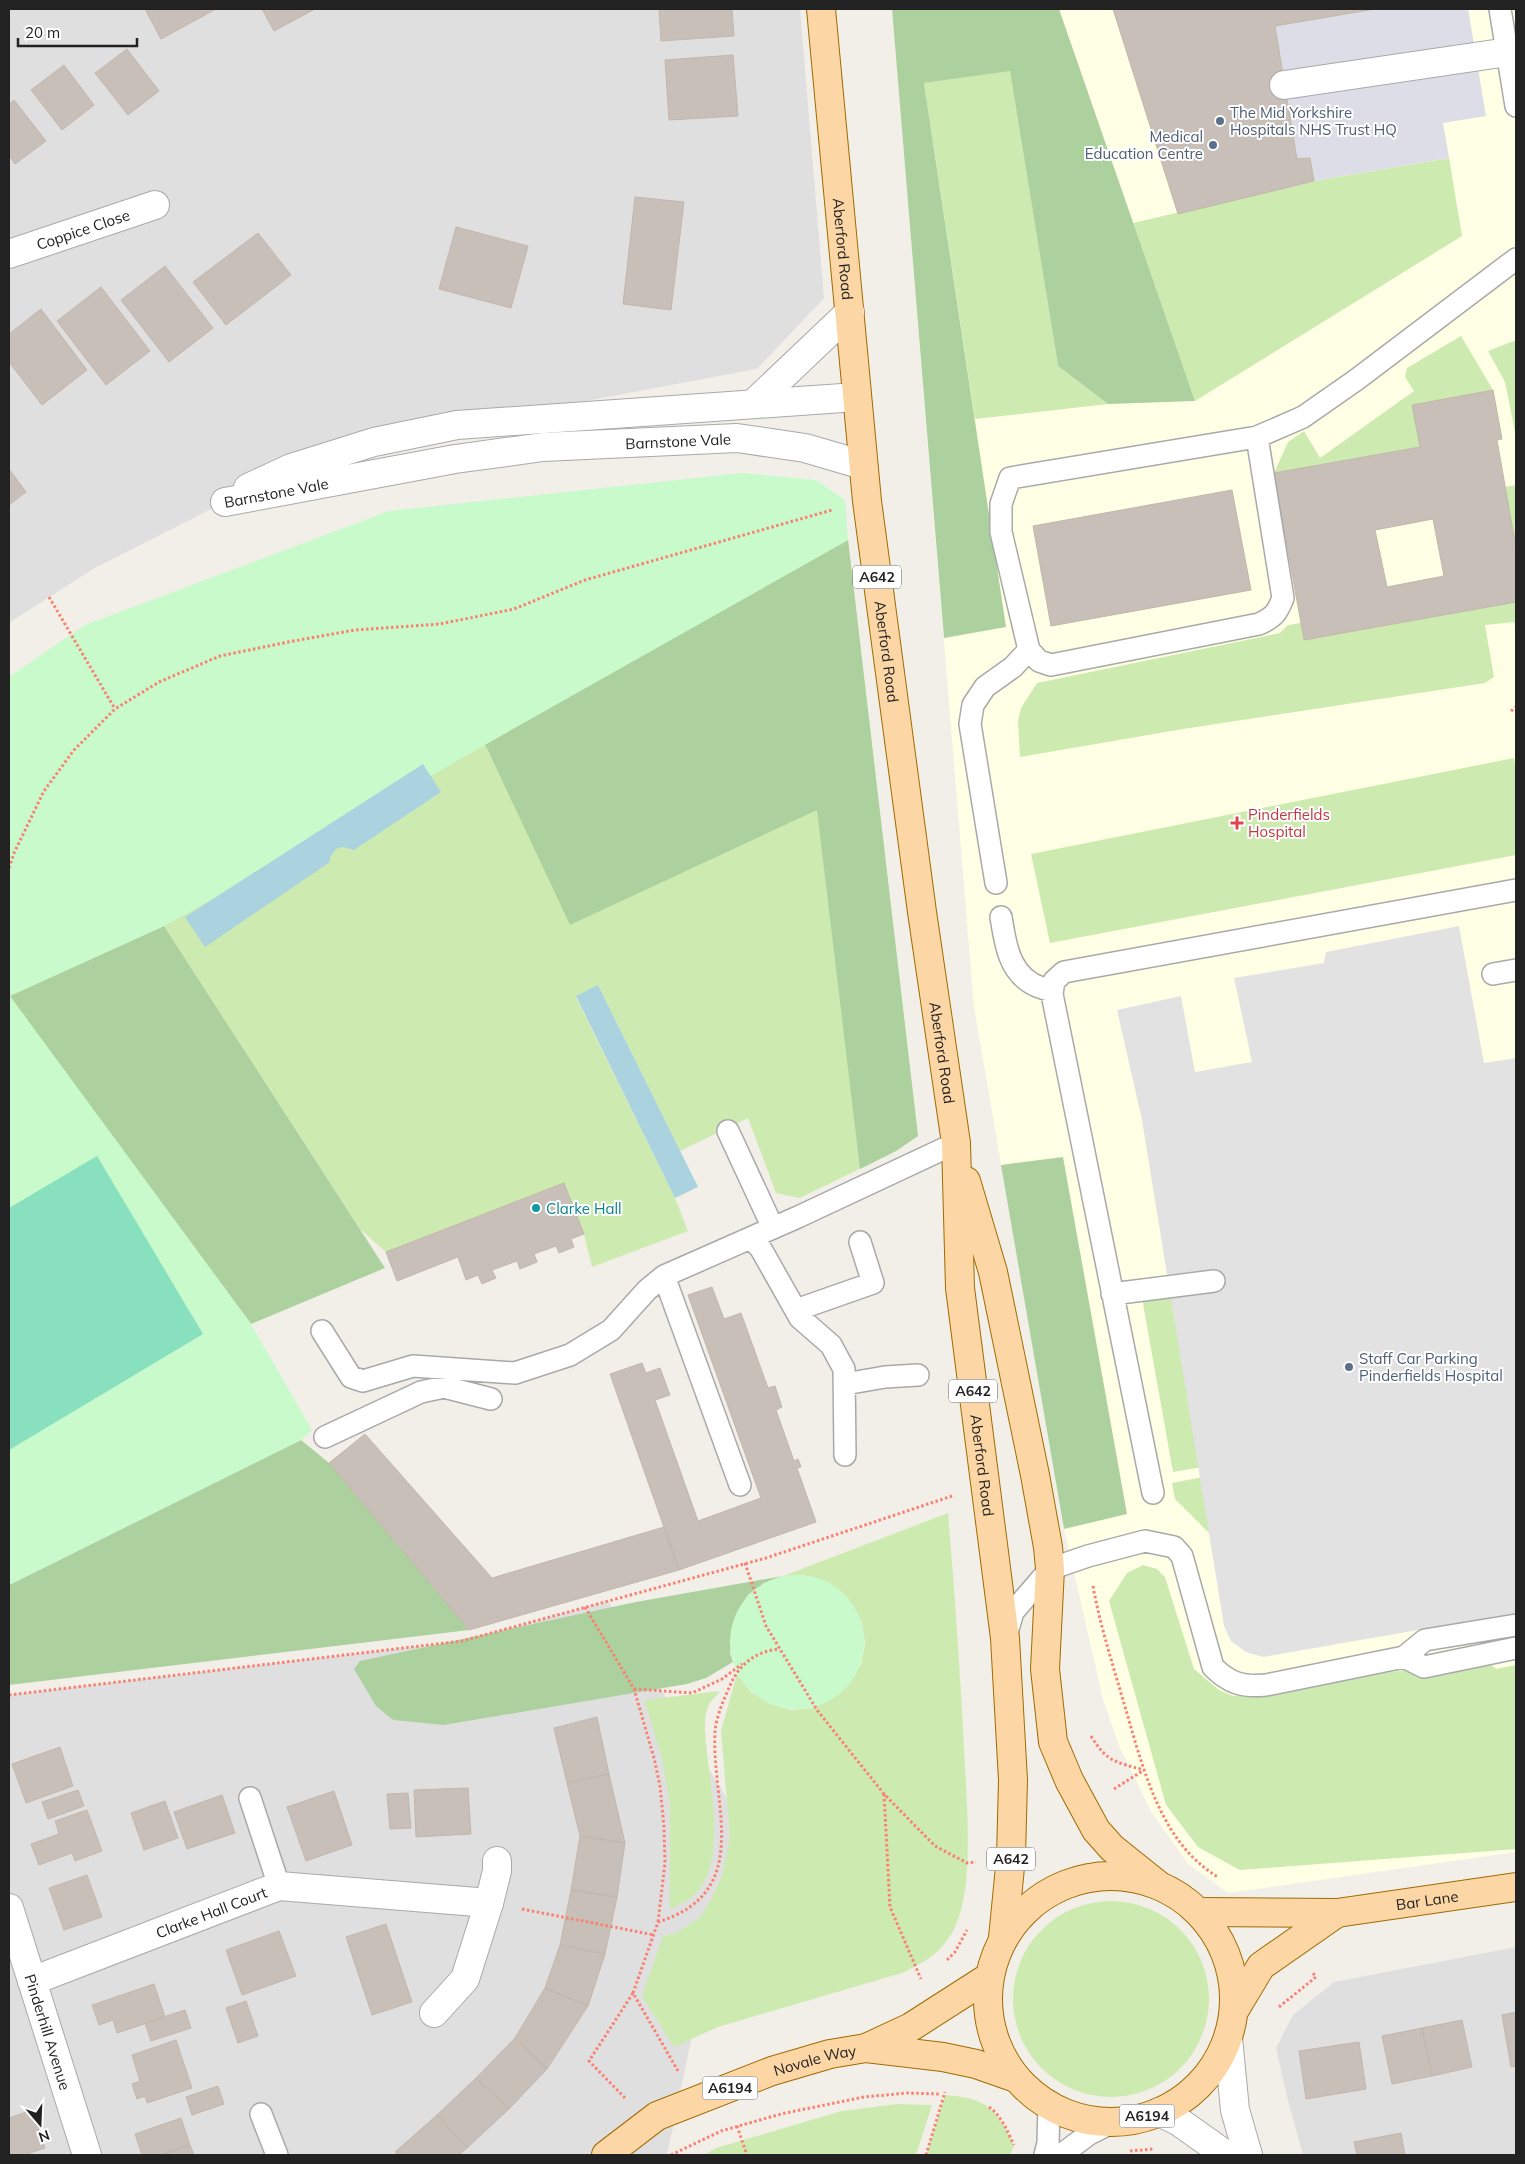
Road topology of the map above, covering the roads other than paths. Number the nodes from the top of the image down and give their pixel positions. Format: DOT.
graph roads {
  1 [pos="821,9"];
  2 [pos="1500,9"];
  3 [pos="1508,52"];
  4 [pos="1284,84"];
  5 [pos="1516,106"];
  6 [pos="155,206"];
  7 [pos="9,254"];
  8 [pos="1516,260"];
  9 [pos="850,312"];
  10 [pos="856,397"];
  11 [pos="753,404"];
  12 [pos="1257,437"];
  13 [pos="863,465"];
  14 [pos="1029,650"];
  15 [pos="996,883"];
  16 [pos="1516,890"];
  17 [pos="1001,917"];
  18 [pos="1516,970"];
  19 [pos="1493,974"];
  20 [pos="1052,991"];
  21 [pos="728,1131"];
  22 [pos="956,1142"];
  23 [pos="774,1228"];
  24 [pos="751,1238"];
  25 [pos="860,1242"];
  26 [pos="664,1276"];
  27 [pos="1214,1281"];
  28 [pos="1112,1294"];
  29 [pos="796,1310"];
  30 [pos="322,1331"];
  31 [pos="918,1375"];
  32 [pos="845,1384"];
  33 [pos="491,1399"];
  34 [pos="325,1437"];
  35 [pos="845,1455"];
  36 [pos="740,1485"];
  37 [pos="1153,1493"];
  38 [pos="1049,1558"];
  39 [pos="1516,1625"];
  40 [pos="1005,1638"];
  41 [pos="1516,1648"];
  42 [pos="1404,1657"];
  43 [pos="250,1798"];
  44 [pos="497,1861"];
  45 [pos="1157,1884"];
  46 [pos="279,1886"];
  47 [pos="1516,1887"];
  48 [pos="489,1903"];
  49 [pos="9,1908"];
  50 [pos="1199,1912"];
  51 [pos="1337,1912"];
  52 [pos="1003,1938"];
  53 [pos="989,1977"];
  54 [pos="32,1981"];
  55 [pos="1234,2011"];
  56 [pos="434,2013"];
  57 [pos="1228,2038"];
  58 [pos="866,2048"];
  59 [pos="1016,2078"];
  60 [pos="1049,2106"];
  61 [pos="1159,2112"];
  62 [pos="260,2114"];
  63 [pos="1113,2122"];
  64 [pos="87,2155"];
  65 [pos="277,2155"];
  66 [pos="606,2155"];
  67 [pos="1045,2155"];
  68 [pos="1061,2155"];
  69 [pos="1226,2155"];
  70 [pos="1248,2155"];
  1 -- 9 [label="main road, Aberford Road / A642"];
  2 -- 3 [label="lane"];
  3 -- 4 [label="street"];
  3 -- 5 [label="lane"];
  6 -- 7 [label="street, Coppice Close"];
  8 -- 12 [label="lane"];
  9 -- 10 [label="main road, Aberford Road / A642"];
  9 -- 11 [label="street"];
  10 -- 11 [label="street, Barnstone Vale"];
  10 -- 13 [label="main road, Aberford Road / A642"];
  11 -- 13 [label="street, Barnstone Vale"];
  12 -- 14 [label="lane"];
  12 -- 14 [label="lane"];
  13 -- 22 [label="main road, Aberford Road / A642"];
  14 -- 15 [label="lane"];
  16 -- 20 [label="lane"];
  17 -- 20 [label="lane"];
  18 -- 19 [label="lane"];
  20 -- 28 [label="lane"];
  21 -- 23 [label="lane"];
  22 -- 23 [label="lane"];
  22 -- 38 [label="main road, Aberford Road / A642"];
  22 -- 40 [label="main road, Aberford Road / A642"];
  23 -- 24 [label="lane"];
  24 -- 26 [label="lane"];
  24 -- 29 [label="lane"];
  25 -- 29 [label="lane"];
  26 -- 30 [label="lane"];
  26 -- 36 [label="lane"];
  27 -- 28 [label="lane"];
  28 -- 37 [label="lane"];
  29 -- 32 [label="lane"];
  31 -- 32 [label="lane"];
  32 -- 35 [label="lane"];
  33 -- 34 [label="lane"];
  38 -- 40 [label="lane, Aberford Road / A642"];
  38 -- 42 [label="lane"];
  38 -- 45 [label="main road, Aberford Road / A642"];
  39 -- 42 [label="lane"];
  40 -- 52 [label="main road, Aberford Road / A642"];
  41 -- 42 [label="lane"];
  43 -- 46 [label="lane"];
  44 -- 48 [label="street"];
  45 -- 50 [label="main road, A6194"];
  45 -- 52 [label="main road, A6194"];
  46 -- 48 [label="street, Clarke Hall Court"];
  46 -- 54 [label="street, Clarke Hall Court"];
  47 -- 51 [label="main road, Bar Lane / A6194"];
  48 -- 56 [label="street"];
  49 -- 54 [label="street, Pinderhill Avenue"];
  50 -- 51 [label="main road, Bar Lane / A6194"];
  50 -- 55 [label="main road, A6194"];
  51 -- 55 [label="main road, Bar Lane / A6194"];
  52 -- 53 [label="main road, A6194"];
  53 -- 58 [label="main road, Novale Way / A6194"];
  53 -- 59 [label="main road, A6194"];
  54 -- 64 [label="street, Pinderhill Avenue"];
  55 -- 57 [label="main road, A6194"];
  57 -- 61 [label="main road, A6194"];
  57 -- 70 [label="street"];
  58 -- 59 [label="main road, Novale Way / A6194"];
  58 -- 66 [label="main road, Novale Way / A6194"];
  59 -- 60 [label="main road, A6194"];
  60 -- 63 [label="main road, A6194"];
  60 -- 67 [label="lane"];
  61 -- 63 [label="main road, A6194"];
  61 -- 69 [label="street"];
  62 -- 65 [label="lane"];
  63 -- 68 [label="lane"];
}
